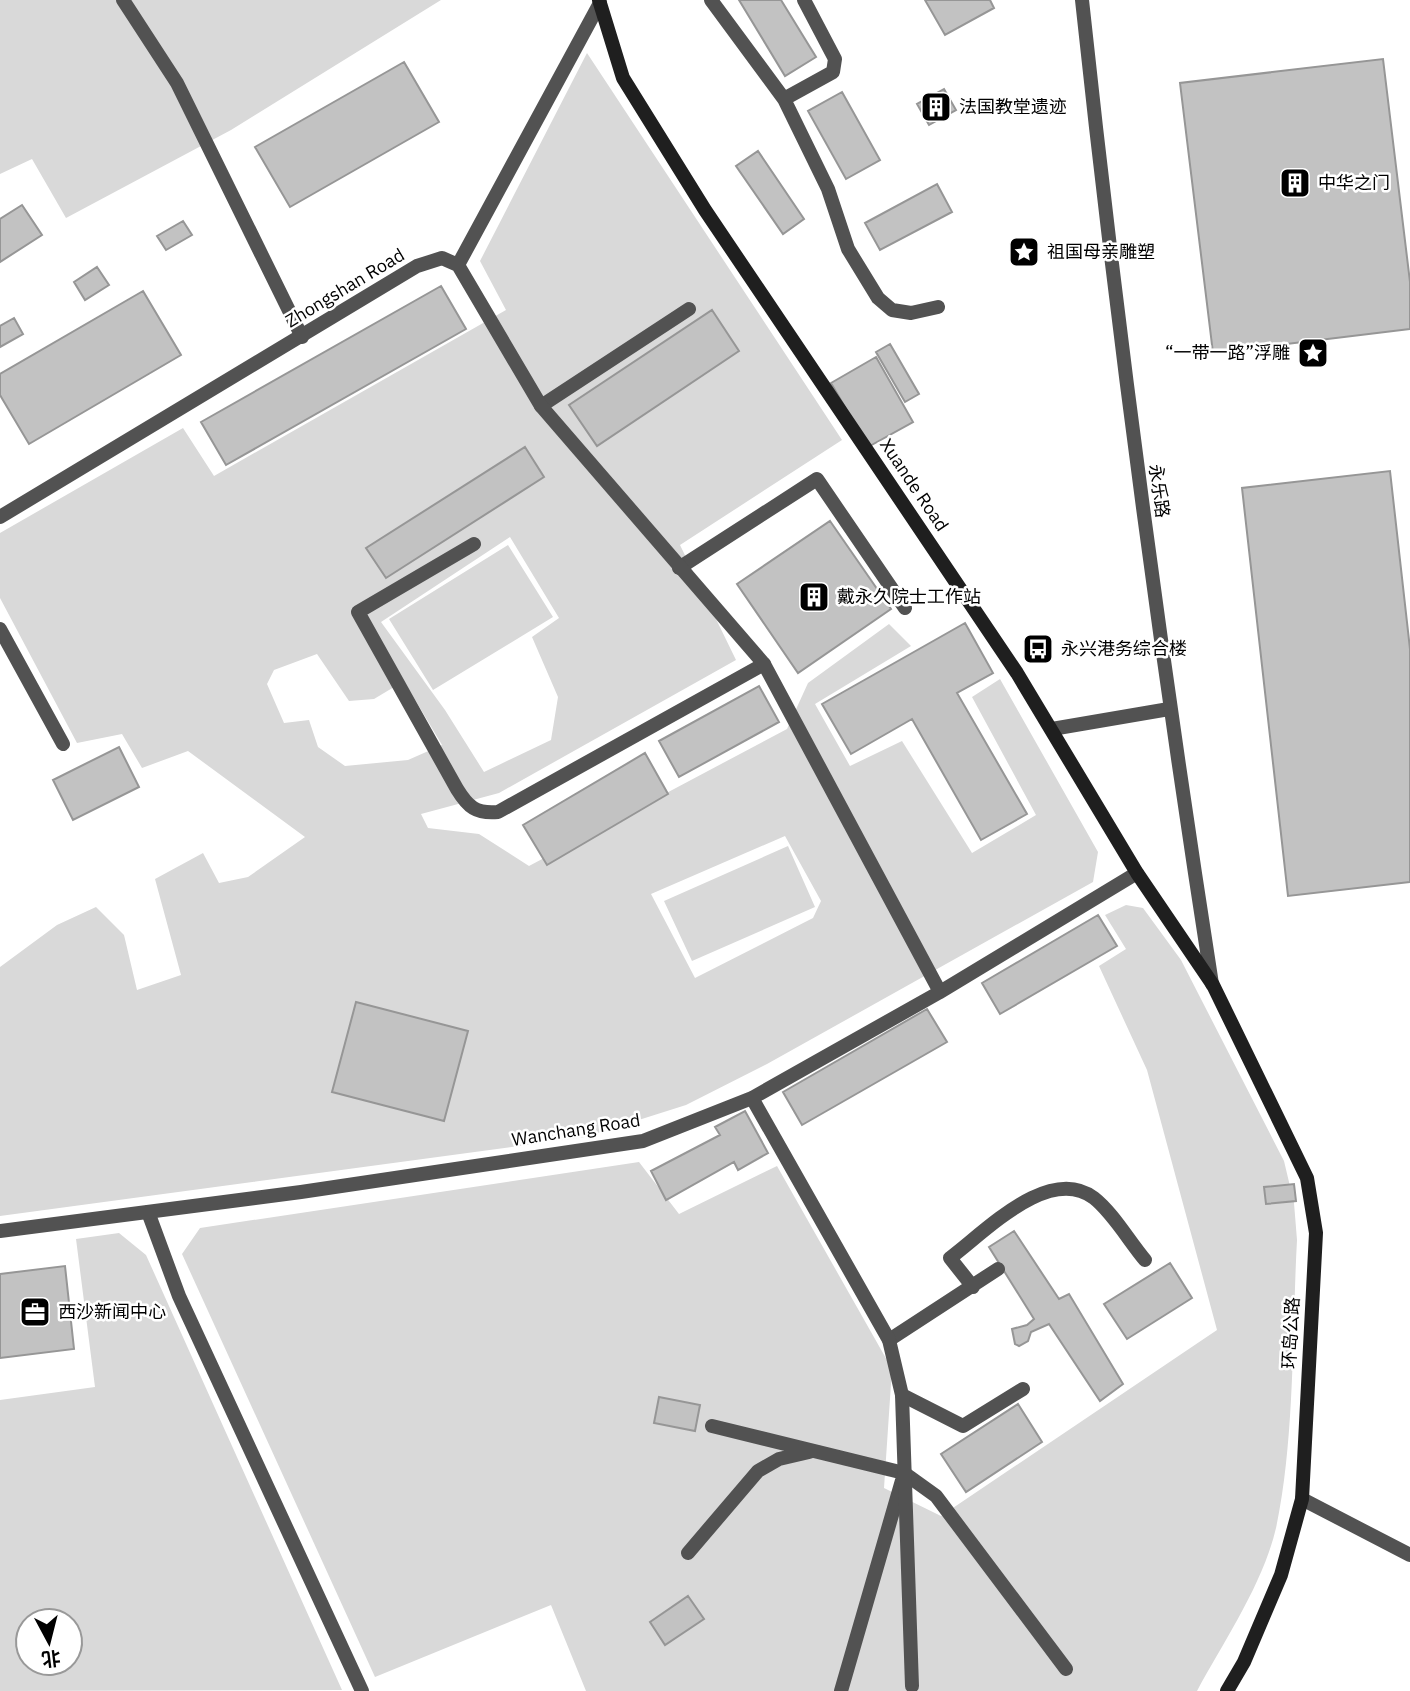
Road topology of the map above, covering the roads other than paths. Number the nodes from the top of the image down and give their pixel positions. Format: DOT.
graph roads {
  1 [pos="123,0"];
  2 [pos="710,0"];
  3 [pos="804,0"];
  4 [pos="1082,0"];
  5 [pos="599,2"];
  6 [pos="784,99"];
  7 [pos="458,265"];
  8 [pos="939,307"];
  9 [pos="689,309"];
  10 [pos="302,337"];
  11 [pos="541,406"];
  12 [pos="0,517"];
  13 [pos="474,544"];
  14 [pos="679,568"];
  15 [pos="905,608"];
  16 [pos="0,629"];
  17 [pos="764,664"];
  18 [pos="1169,709"];
  19 [pos="1052,729"];
  20 [pos="64,744"];
  21 [pos="1137,873"];
  22 [pos="1213,985"];
  23 [pos="940,992"];
  24 [pos="752,1098"];
  25 [pos="148,1212"];
  26 [pos="0,1231"];
  27 [pos="1145,1260"];
  28 [pos="998,1269"];
  29 [pos="973,1287"];
  30 [pos="889,1340"];
  31 [pos="1023,1389"];
  32 [pos="902,1395"];
  33 [pos="712,1426"];
  34 [pos="814,1451"];
  35 [pos="905,1473"];
  36 [pos="1302,1499"];
  37 [pos="688,1553"];
  38 [pos="1410,1555"];
  39 [pos="1066,1669"];
  40 [pos="912,1686"];
  41 [pos="362,1691"];
  42 [pos="841,1691"];
  43 [pos="1227,1691"];
  1 -- 10 [label="street"];
  2 -- 6 [label="street"];
  3 -- 6 [label="street"];
  4 -- 18 [label="street, 永乐路"];
  5 -- 7 [label="street"];
  5 -- 19 [label="street, Xuande Road"];
  6 -- 8 [label="street"];
  7 -- 10 [label="street, Zhongshan Road"];
  7 -- 11 [label="street"];
  9 -- 11 [label="street"];
  10 -- 12 [label="street, Zhongshan Road"];
  11 -- 14 [label="street"];
  13 -- 17 [label="street"];
  14 -- 15 [label="street"];
  14 -- 17 [label="street"];
  16 -- 20 [label="street"];
  17 -- 23 [label="street"];
  18 -- 19 [label="street"];
  18 -- 22 [label="street, 永乐路"];
  19 -- 21 [label="street, Xuande Road"];
  21 -- 22 [label="street, Xuande Road"];
  21 -- 23 [label="street, Wanchang Road"];
  22 -- 36 [label="street, 环岛公路"];
  23 -- 24 [label="street, Wanchang Road"];
  24 -- 25 [label="street, Wanchang Road"];
  24 -- 30 [label="street"];
  25 -- 26 [label="street, Wanchang Road"];
  25 -- 41 [label="street"];
  27 -- 29 [label="street"];
  28 -- 29 [label="street"];
  29 -- 30 [label="street"];
  30 -- 32 [label="street"];
  31 -- 32 [label="street"];
  32 -- 35 [label="street"];
  33 -- 34 [label="street"];
  34 -- 35 [label="street"];
  34 -- 37 [label="street"];
  35 -- 39 [label="street"];
  35 -- 40 [label="street"];
  35 -- 42 [label="street"];
  36 -- 38 [label="street"];
  36 -- 43 [label="street, 环岛公路"];
}
